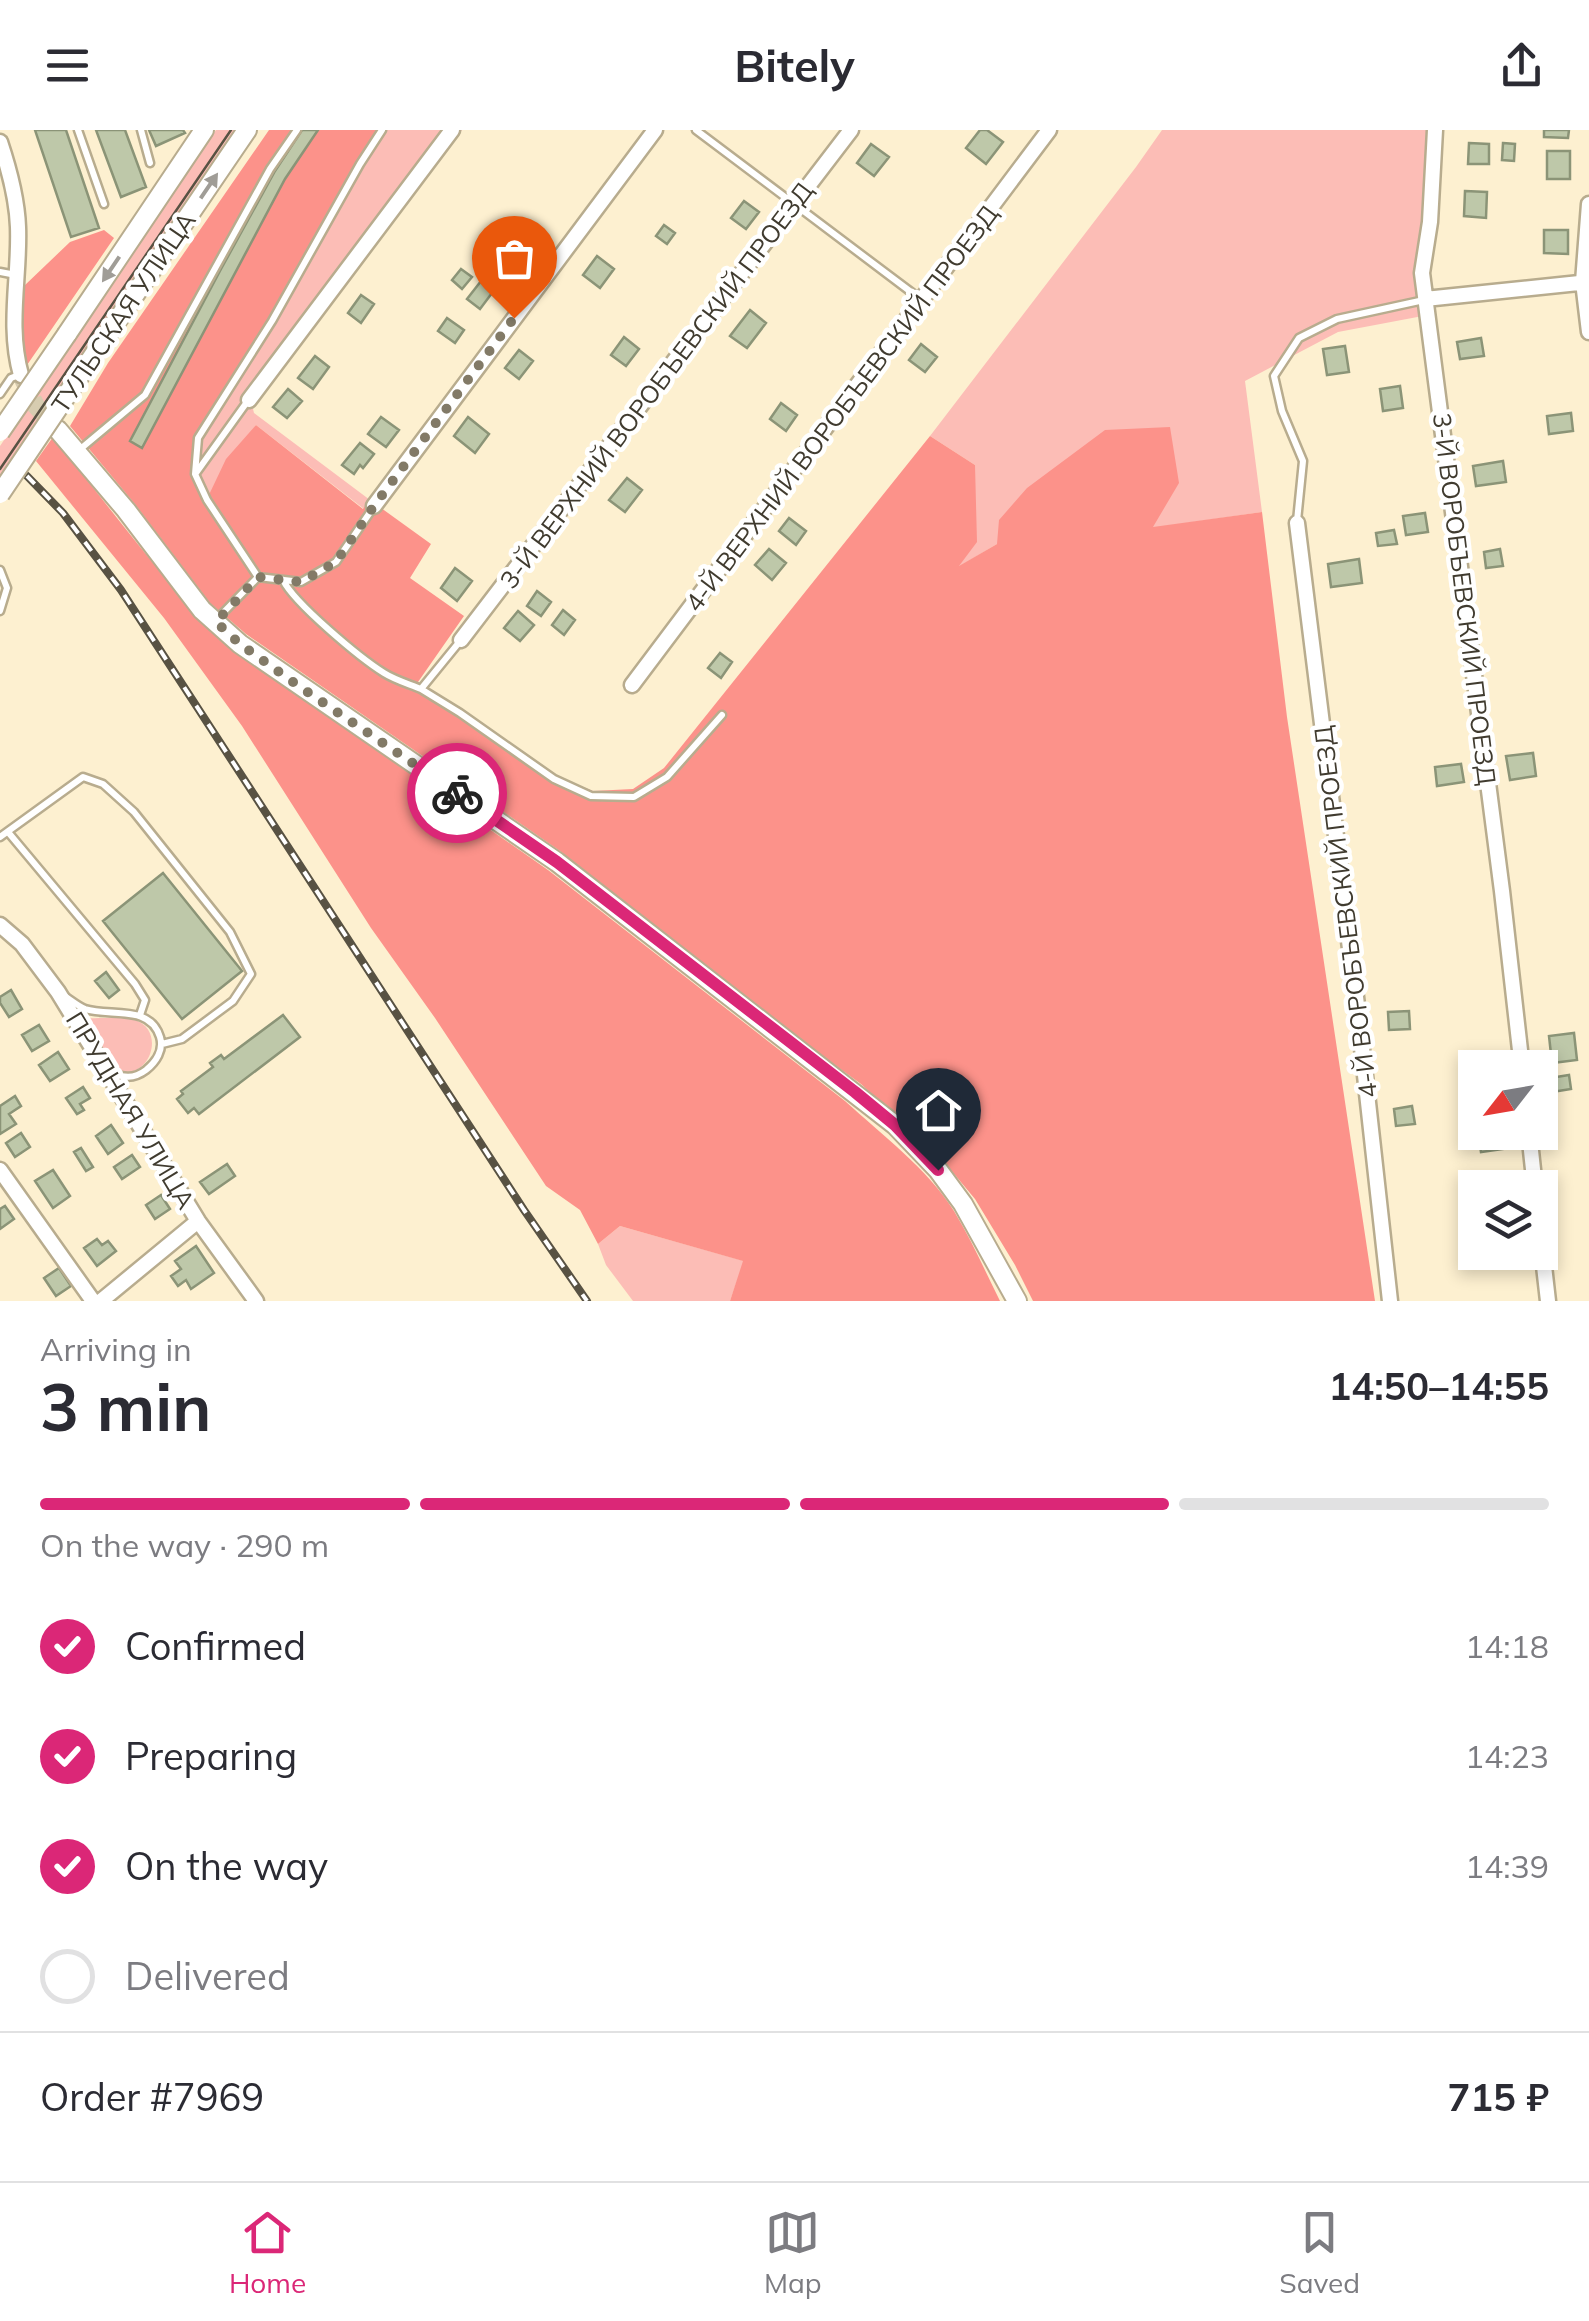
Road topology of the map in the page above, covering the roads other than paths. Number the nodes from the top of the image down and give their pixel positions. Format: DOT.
graph roads {
  1 [pos="78,130"];
  2 [pos="141,130"];
  3 [pos="204,130"];
  4 [pos="247,130"];
  5 [pos="297,130"];
  6 [pos="382,130"];
  7 [pos="452,130"];
  8 [pos="655,130"];
  9 [pos="696,130"];
  10 [pos="850,130"];
  11 [pos="1048,130"];
  12 [pos="1435,130"];
  13 [pos="0,142"];
  14 [pos="150,163"];
  15 [pos="104,204"];
  16 [pos="795,204"];
  17 [pos="1589,204"];
  18 [pos="8,273"];
  19 [pos="1586,282"];
  20 [pos="1425,299"];
  21 [pos="922,300"];
  22 [pos="1589,332"];
  23 [pos="7,343"];
  24 [pos="21,375"];
  25 [pos="0,394"];
  26 [pos="249,400"];
  27 [pos="58,430"];
  28 [pos="0,432"];
  29 [pos="77,452"];
  30 [pos="195,474"];
  31 [pos="0,494"];
  32 [pos="374,506"];
  33 [pos="1297,523"];
  34 [pos="0,570"];
  35 [pos="258,577"];
  36 [pos="282,580"];
  37 [pos="0,611"];
  38 [pos="216,622"];
  39 [pos="461,640"];
  40 [pos="632,685"];
  41 [pos="421,689"];
  42 [pos="722,715"];
  43 [pos="8,831"];
  44 [pos="0,837"];
  45 [pos="0,926"];
  46 [pos="58,992"];
  47 [pos="140,1016"];
  48 [pos="162,1044"];
  49 [pos="1520,1050"];
  50 [pos="108,1072"];
  51 [pos="0,1170"];
  52 [pos="198,1220"];
  53 [pos="1544,1270"];
  54 [pos="93,1301"];
  55 [pos="101,1301"];
  56 [pos="256,1301"];
  57 [pos="1017,1301"];
  58 [pos="1390,1301"];
  59 [pos="1548,1301"];
  1 -- 15 [label="lane"];
  2 -- 14 [label="lane"];
  3 -- 28 [label="street, ТУЛЬСКАЯ УЛИЦА, one-way, bridge"];
  31 -- 4 [label="street, ТУЛЬСКАЯ УЛИЦА, one-way, bridge"];
  5 -- 29 [label="lane"];
  6 -- 30 [label="lane"];
  7 -- 26 [label="street"];
  8 -- 32 [label="street"];
  9 -- 16 [label="lane"];
  10 -- 16 [label="street, 3-Й ВЕРХНИЙ ВОРОБЪЕВСКИЙ ПРОЕЗД"];
  11 -- 21 [label="street, 4-Й ВЕРХНИЙ ВОРОБЪЕВСКИЙ ПРОЕЗД"];
  12 -- 20 [label="street, 3-Й ВОРОБЪЕВСКИЙ ПРОЕЗД"];
  13 -- 18 [label="street"];
  16 -- 21 [label="lane"];
  16 -- 39 [label="street, 3-Й ВЕРХНИЙ ВОРОБЪЕВСКИЙ ПРОЕЗД"];
  17 -- 19 [label="street"];
  18 -- 23 [label="street"];
  19 -- 20 [label="street"];
  19 -- 22 [label="street"];
  20 -- 33 [label="lane"];
  20 -- 49 [label="street, 3-Й ВОРОБЪЕВСКИЙ ПРОЕЗД"];
  21 -- 40 [label="street, 4-Й ВЕРХНИЙ ВОРОБЪЕВСКИЙ ПРОЕЗД"];
  23 -- 24 [label="street"];
  24 -- 25 [label="lane"];
  26 -- 30 [label="lane"];
  27 -- 29 [label="street"];
  29 -- 38 [label="street"];
  30 -- 35 [label="lane"];
  32 -- 36 [label="lane"];
  33 -- 58 [label="street, 4-Й ВОРОБЪЕВСКИЙ ПРОЕЗД"];
  34 -- 37 [label="lane"];
  35 -- 36 [label="lane"];
  35 -- 38 [label="lane"];
  36 -- 41 [label="lane"];
  38 -- 57 [label="street"];
  39 -- 41 [label="lane"];
  41 -- 42 [label="lane"];
  43 -- 44 [label="lane"];
  43 -- 47 [label="lane"];
  43 -- 48 [label="lane"];
  45 -- 46 [label="street, ПРУДНАЯ УЛИЦА"];
  46 -- 47 [label="lane"];
  46 -- 50 [label="street, ПРУДНАЯ УЛИЦА"];
  47 -- 48 [label="lane"];
  48 -- 50 [label="lane"];
  50 -- 52 [label="street, ПРУДНАЯ УЛИЦА"];
  51 -- 54 [label="street"];
  52 -- 55 [label="street"];
  52 -- 56 [label="street, ПРУДНАЯ УЛИЦА"];
  53 -- 59 [label="street"];
}
